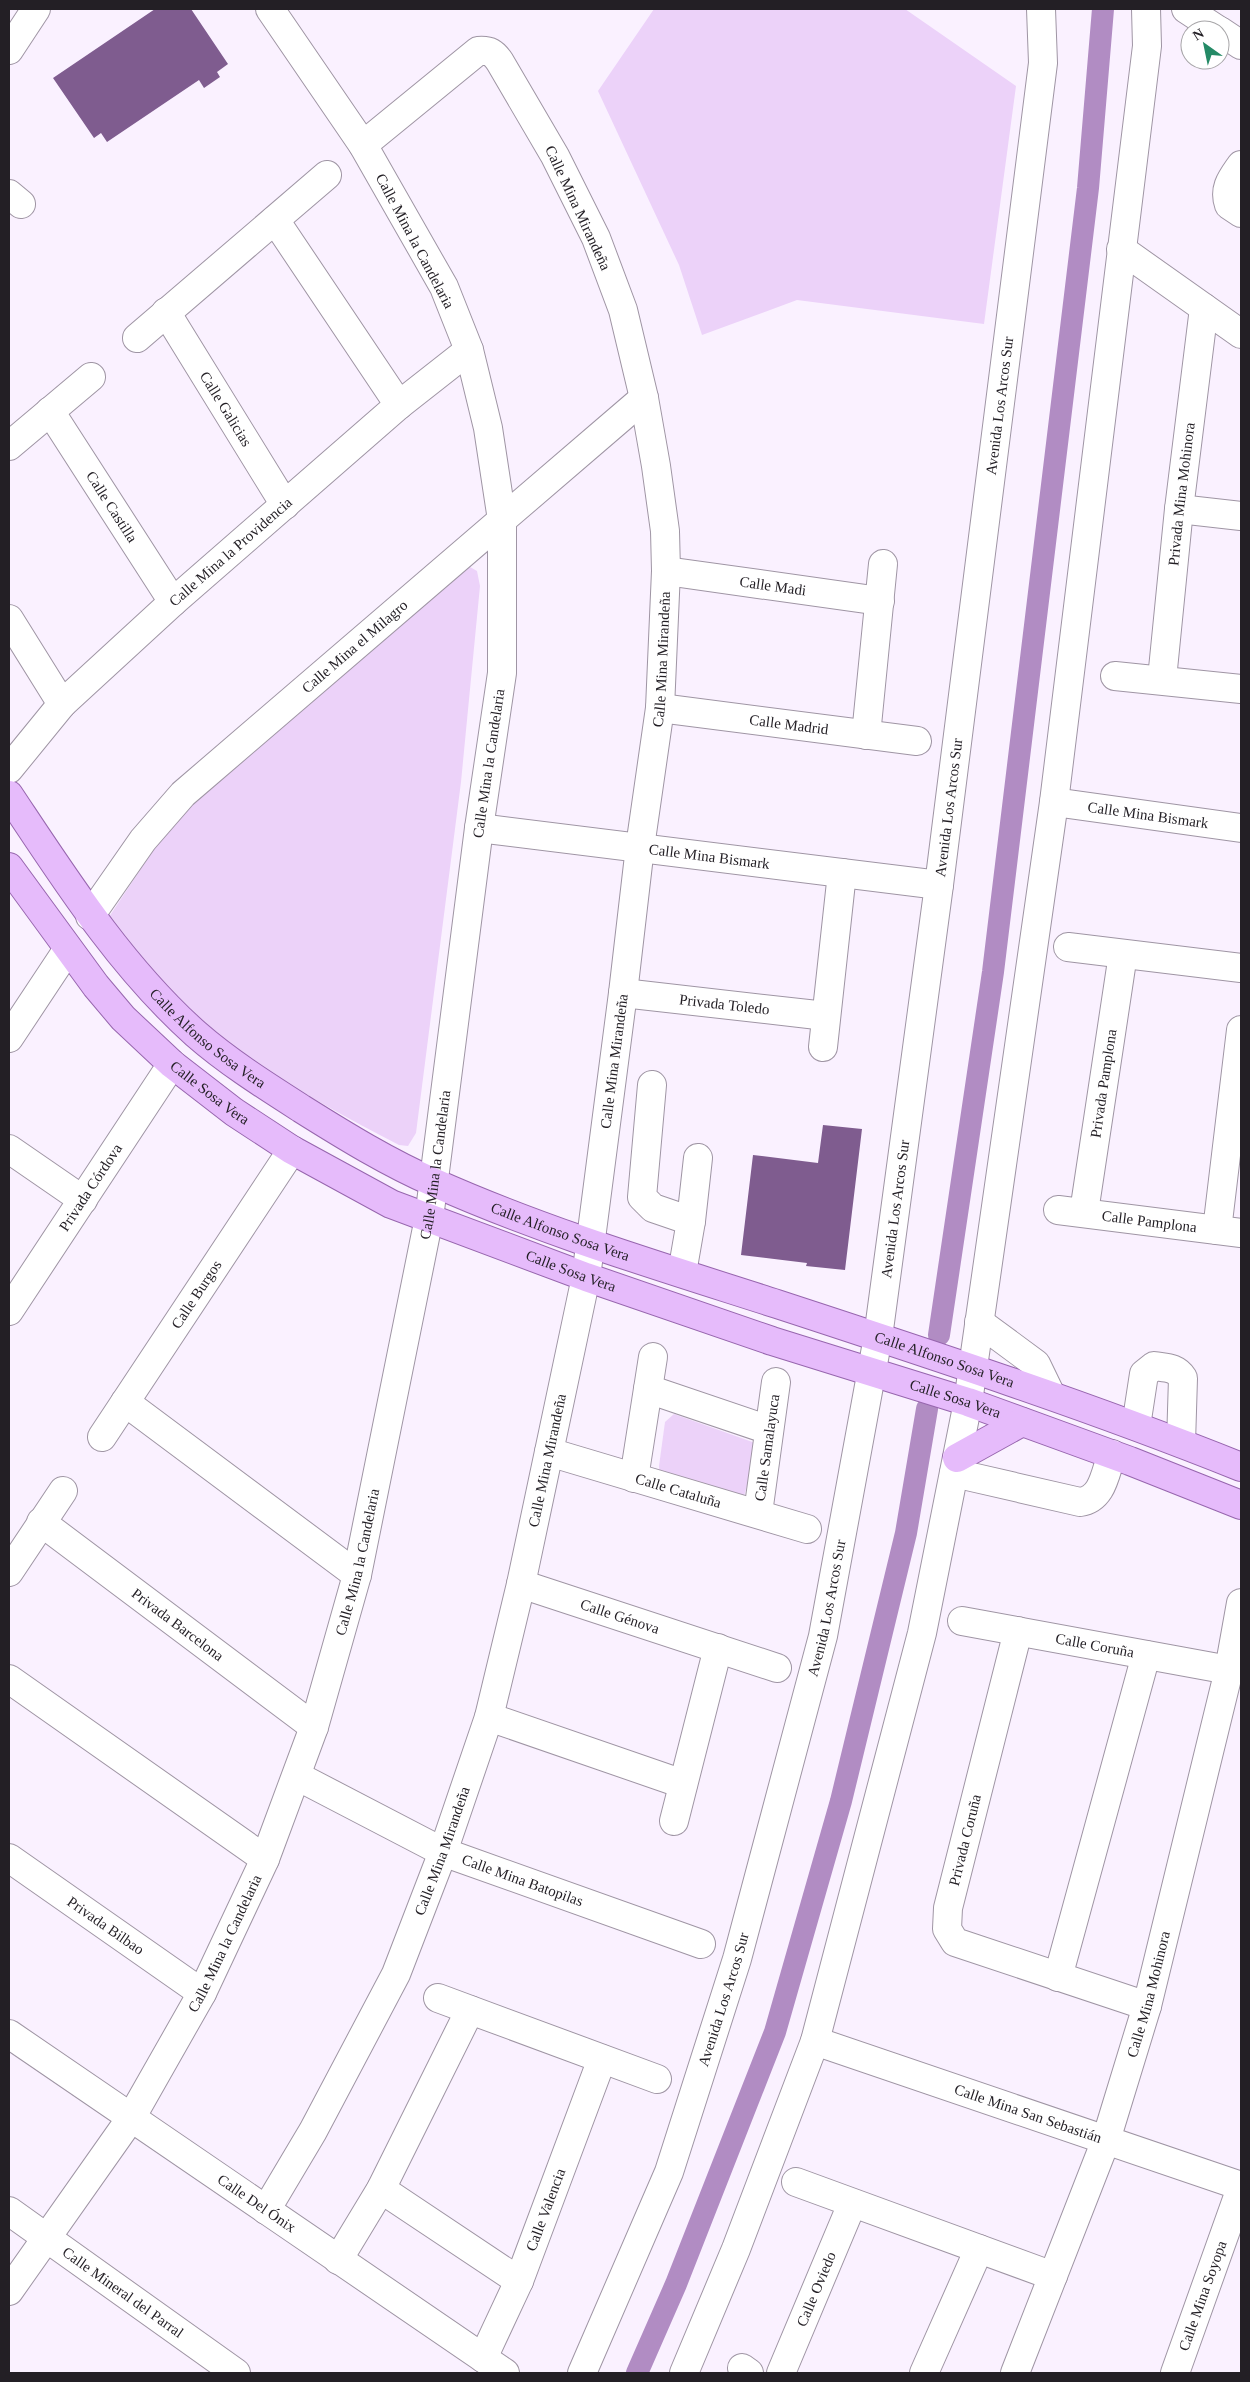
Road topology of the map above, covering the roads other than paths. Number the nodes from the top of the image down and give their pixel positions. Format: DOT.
graph roads {
  1 [pos="36,9"];
  2 [pos="270,9"];
  3 [pos="1041,9"];
  4 [pos="1146,9"];
  5 [pos="1186,9"];
  6 [pos="1203,20"];
  7 [pos="1230,38"];
  8 [pos="1241,45"];
  9 [pos="9,50"];
  10 [pos="363,145"];
  11 [pos="1241,165"];
  12 [pos="327,176"];
  13 [pos="1241,213"];
  14 [pos="275,220"];
  15 [pos="1121,249"];
  16 [pos="1204,308"];
  17 [pos="166,312"];
  18 [pos="1241,334"];
  19 [pos="137,338"];
  20 [pos="469,350"];
  21 [pos="91,377"];
  22 [pos="644,398"];
  23 [pos="399,405"];
  24 [pos="50,411"];
  25 [pos="9,446"];
  26 [pos="285,505"];
  27 [pos="1180,509"];
  28 [pos="1241,516"];
  29 [pos="502,520"];
  30 [pos="883,564"];
  31 [pos="666,571"];
  32 [pos="880,601"];
  33 [pos="173,602"];
  34 [pos="9,619"];
  35 [pos="1116,676"];
  36 [pos="1162,679"];
  37 [pos="1241,689"];
  38 [pos="62,704"];
  39 [pos="660,708"];
  40 [pos="866,735"];
  41 [pos="917,741"];
  42 [pos="9,769"];
  43 [pos="9,795"];
  44 [pos="1054,802"];
  45 [pos="479,828"];
  46 [pos="1241,828"];
  47 [pos="640,847"];
  48 [pos="9,866"];
  49 [pos="842,873"];
  50 [pos="939,885"];
  51 [pos="90,916"];
  52 [pos="1068,947"];
  53 [pos="68,949"];
  54 [pos="1122,954"];
  55 [pos="1241,968"];
  56 [pos="623,993"];
  57 [pos="826,1016"];
  58 [pos="1241,1030"];
  59 [pos="9,1038"];
  60 [pos="823,1047"];
  61 [pos="172,1064"];
  62 [pos="652,1085"];
  63 [pos="9,1149"];
  64 [pos="292,1150"];
  65 [pos="698,1158"];
  66 [pos="433,1182"];
  67 [pos="84,1200"];
  68 [pos="1071,1211"];
  69 [pos="429,1218"];
  70 [pos="690,1222"];
  71 [pos="1229,1231"];
  72 [pos="591,1242"];
  73 [pos="682,1272"];
  74 [pos="586,1277"];
  75 [pos="9,1311"];
  76 [pos="979,1322"];
  77 [pos="878,1337"];
  78 [pos="653,1357"];
  79 [pos="972,1367"];
  80 [pos="873,1371"];
  81 [pos="776,1382"];
  82 [pos="648,1389"];
  83 [pos="1051,1395"];
  84 [pos="125,1402"];
  85 [pos="968,1402"];
  86 [pos="1022,1422"];
  87 [pos="1136,1426"];
  88 [pos="769,1430"];
  89 [pos="102,1437"];
  90 [pos="1182,1443"];
  91 [pos="549,1452"];
  92 [pos="1112,1454"];
  93 [pos="955,1466"];
  94 [pos="1241,1467"];
  95 [pos="634,1478"];
  96 [pos="63,1491"];
  97 [pos="1241,1505"];
  98 [pos="758,1513"];
  99 [pos="41,1522"];
  100 [pos="808,1529"];
  101 [pos="9,1572"];
  102 [pos="357,1575"];
  103 [pos="521,1584"];
  104 [pos="1241,1603"];
  105 [pos="962,1621"];
  106 [pos="1018,1631"];
  107 [pos="718,1648"];
  108 [pos="1146,1655"];
  109 [pos="777,1668"];
  110 [pos="1228,1670"];
  111 [pos="9,1679"];
  112 [pos="489,1717"];
  113 [pos="314,1727"];
  114 [pos="297,1776"];
  115 [pos="683,1784"];
  116 [pos="674,1821"];
  117 [pos="443,1852"];
  118 [pos="9,1858"];
  119 [pos="265,1859"];
  120 [pos="700,1944"];
  121 [pos="1058,1977"];
  122 [pos="202,1993"];
  123 [pos="438,1998"];
  124 [pos="1147,2006"];
  125 [pos="470,2010"];
  126 [pos="9,2034"];
  127 [pos="815,2041"];
  128 [pos="602,2059"];
  129 [pos="657,2079"];
  130 [pos="131,2118"];
  131 [pos="1106,2140"];
  132 [pos="796,2182"];
  133 [pos="1241,2187"];
  134 [pos="381,2189"];
  135 [pos="852,2204"];
  136 [pos="266,2210"];
  137 [pos="9,2211"];
  138 [pos="46,2237"];
  139 [pos="979,2249"];
  140 [pos="338,2260"];
  141 [pos="1053,2276"];
  142 [pos="518,2281"];
  143 [pos="10,2291"];
  144 [pos="483,2358"];
  145 [pos="236,2373"];
  146 [pos="505,2373"];
  147 [pos="582,2373"];
  148 [pos="684,2373"];
  149 [pos="781,2373"];
  150 [pos="924,2373"];
  151 [pos="1015,2373"];
  152 [pos="1175,2373"];
  1 -- 9 [label="street"];
  2 -- 10 [label="street, Calle Mina la Candelaria"];
  3 -- 50 [label="street, Avenida Los Arcos Sur"];
  4 -- 15 [label="street"];
  5 -- 6 [label="street"];
  7 -- 8 [label="street"];
  10 -- 20 [label="street, Calle Mina la Candelaria"];
  10 -- 22 [label="street, Calle Mina Mirandeña"];
  11 -- 13 [label="street"];
  12 -- 14 [label="street"];
  14 -- 17 [label="street"];
  14 -- 23 [label="street"];
  15 -- 16 [label="street"];
  15 -- 44 [label="street"];
  16 -- 18 [label="street"];
  16 -- 27 [label="street, Privada Mina Mohinora"];
  17 -- 19 [label="street"];
  17 -- 26 [label="street, Calle Galicias"];
  20 -- 23 [label="street, Calle Mina la Providencia"];
  20 -- 29 [label="street, Calle Mina la Candelaria"];
  21 -- 24 [label="street"];
  22 -- 29 [label="street, Calle Mina el Milagro"];
  22 -- 31 [label="street, Calle Mina Mirandeña"];
  23 -- 26 [label="street, Calle Mina la Providencia"];
  24 -- 25 [label="street"];
  24 -- 33 [label="street, Calle Castilla"];
  26 -- 33 [label="street, Calle Mina la Providencia"];
  27 -- 28 [label="street"];
  27 -- 36 [label="street, Privada Mina Mohinora"];
  29 -- 45 [label="street, Calle Mina la Candelaria"];
  29 -- 51 [label="street, Calle Mina el Milagro"];
  30 -- 32 [label="street"];
  31 -- 32 [label="street, Calle Madi"];
  31 -- 39 [label="street, Calle Mina Mirandeña"];
  32 -- 40 [label="street"];
  33 -- 38 [label="street, Calle Mina la Providencia"];
  34 -- 38 [label="street"];
  35 -- 36 [label="street"];
  36 -- 37 [label="street"];
  38 -- 42 [label="street, Calle Mina la Providencia"];
  39 -- 40 [label="street, Calle Madrid"];
  39 -- 47 [label="street, Calle Mina Mirandeña"];
  40 -- 41 [label="street, Calle Madrid"];
  43 -- 51 [label="main road, Calle Alfonso Sosa Vera"];
  44 -- 46 [label="street, Calle Mina Bismark"];
  44 -- 76 [label="street"];
  45 -- 47 [label="street, Calle Mina Bismark"];
  45 -- 66 [label="street, Calle Mina la Candelaria"];
  47 -- 49 [label="street, Calle Mina Bismark"];
  47 -- 56 [label="street, Calle Mina Mirandeña"];
  48 -- 53 [label="main road, Calle Sosa Vera"];
  49 -- 50 [label="street, Calle Mina Bismark"];
  49 -- 57 [label="street"];
  50 -- 77 [label="street, Avenida Los Arcos Sur"];
  51 -- 66 [label="main road, Calle Alfonso Sosa Vera"];
  52 -- 54 [label="street"];
  53 -- 59 [label="street"];
  53 -- 61 [label="main road, Calle Sosa Vera"];
  54 -- 55 [label="street"];
  54 -- 68 [label="street, Privada Pamplona"];
  56 -- 57 [label="street, Privada Toledo"];
  56 -- 72 [label="street, Calle Mina Mirandeña"];
  57 -- 60 [label="street"];
  58 -- 71 [label="street"];
  61 -- 64 [label="main road, Calle Sosa Vera"];
  61 -- 67 [label="street, Privada Córdova"];
  62 -- 70 [label="street"];
  63 -- 67 [label="street"];
  64 -- 69 [label="main road, Calle Sosa Vera"];
  64 -- 84 [label="street, Calle Burgos"];
  65 -- 70 [label="street"];
  66 -- 69 [label="street, Calle Mina la Candelaria"];
  66 -- 72 [label="main road, Calle Alfonso Sosa Vera"];
  67 -- 75 [label="street, Privada Córdova"];
  68 -- 71 [label="street, Calle Pamplona"];
  69 -- 74 [label="main road, Calle Sosa Vera"];
  69 -- 102 [label="street, Calle Mina la Candelaria"];
  70 -- 73 [label="street"];
  72 -- 73 [label="main road, Calle Alfonso Sosa Vera"];
  72 -- 74 [label="street, Calle Mina Mirandeña"];
  73 -- 77 [label="main road, Calle Alfonso Sosa Vera"];
  74 -- 80 [label="main road, Calle Sosa Vera"];
  74 -- 91 [label="street, Calle Mina Mirandeña"];
  76 -- 79 [label="street"];
  76 -- 83 [label="street"];
  77 -- 79 [label="main road, Calle Alfonso Sosa Vera"];
  77 -- 80 [label="street, Avenida Los Arcos Sur"];
  78 -- 82 [label="street"];
  79 -- 83 [label="main road, Calle Alfonso Sosa Vera"];
  79 -- 85 [label="street"];
  80 -- 85 [label="main road, Calle Sosa Vera"];
  80 -- 147 [label="street, Avenida Los Arcos Sur"];
  81 -- 88 [label="street, Calle Samalayuca"];
  82 -- 88 [label="street"];
  82 -- 95 [label="street"];
  83 -- 87 [label="main road, Calle Alfonso Sosa Vera"];
  84 -- 89 [label="street, Calle Burgos"];
  84 -- 102 [label="street"];
  85 -- 86 [label="main road, Calle Sosa Vera"];
  85 -- 93 [label="street"];
  86 -- 92 [label="main road, Calle Sosa Vera"];
  86 -- 93 [label="main road"];
  87 -- 90 [label="main road, Calle Alfonso Sosa Vera"];
  87 -- 90 [label="street"];
  88 -- 98 [label="street, Calle Samalayuca"];
  90 -- 94 [label="main road, Calle Alfonso Sosa Vera"];
  91 -- 95 [label="street, Calle Cataluña"];
  91 -- 103 [label="street, Calle Mina Mirandeña"];
  92 -- 93 [label="street"];
  92 -- 97 [label="main road, Calle Sosa Vera"];
  93 -- 127 [label="street"];
  95 -- 98 [label="street, Calle Cataluña"];
  96 -- 99 [label="street"];
  98 -- 100 [label="street, Calle Cataluña"];
  99 -- 101 [label="street"];
  99 -- 113 [label="street, Privada Barcelona"];
  102 -- 113 [label="street, Calle Mina la Candelaria"];
  103 -- 107 [label="street, Calle Génova"];
  103 -- 112 [label="street, Calle Mina Mirandeña"];
  104 -- 110 [label="street, Calle Mina Mohinora"];
  105 -- 106 [label="street, Calle Coruña"];
  106 -- 108 [label="street, Calle Coruña"];
  106 -- 121 [label="street, Privada Coruña"];
  107 -- 109 [label="street, Calle Génova"];
  107 -- 115 [label="street"];
  108 -- 110 [label="street, Calle Coruña"];
  108 -- 121 [label="street"];
  110 -- 124 [label="street, Calle Mina Mohinora"];
  111 -- 119 [label="street"];
  112 -- 115 [label="street"];
  112 -- 117 [label="street, Calle Mina Mirandeña"];
  113 -- 114 [label="street, Calle Mina la Candelaria"];
  114 -- 117 [label="street, Calle Mina Batopilas"];
  114 -- 119 [label="street, Calle Mina la Candelaria"];
  115 -- 116 [label="street"];
  117 -- 120 [label="street, Calle Mina Batopilas"];
  117 -- 136 [label="street, Calle Mina Mirandeña"];
  118 -- 122 [label="street, Privada Bilbao"];
  119 -- 122 [label="street, Calle Mina la Candelaria"];
  121 -- 124 [label="street, Privada Coruña"];
  122 -- 130 [label="street, Calle Mina la Candelaria"];
  123 -- 125 [label="street"];
  124 -- 131 [label="street, Calle Mina Mohinora"];
  125 -- 128 [label="street"];
  125 -- 134 [label="street"];
  126 -- 130 [label="street, Calle Del Ónix"];
  127 -- 131 [label="street, Calle Mina San Sebastián"];
  127 -- 148 [label="street"];
  128 -- 129 [label="street"];
  128 -- 142 [label="street, Calle Valencia"];
  130 -- 136 [label="street, Calle Del Ónix"];
  130 -- 138 [label="street, Calle Mina la Candelaria"];
  131 -- 133 [label="street, Calle Mina San Sebastián"];
  131 -- 141 [label="street, Calle Mina Mohinora"];
  132 -- 135 [label="street"];
  133 -- 152 [label="street, Calle Mina Soyopa"];
  134 -- 140 [label="street"];
  134 -- 142 [label="street"];
  135 -- 139 [label="street"];
  135 -- 149 [label="street, Calle Oviedo"];
  136 -- 140 [label="street, Calle Del Ónix"];
  137 -- 138 [label="street, Calle Mineral del Parral"];
  138 -- 143 [label="street, Calle Mina la Candelaria"];
  138 -- 145 [label="street, Calle Mineral del Parral"];
  139 -- 141 [label="street"];
  139 -- 150 [label="street"];
  140 -- 144 [label="street, Calle Del Ónix"];
  141 -- 151 [label="street, Calle Mina Mohinora"];
  142 -- 144 [label="street, Calle Valencia"];
  144 -- 146 [label="street, Calle Del Ónix"];
}
